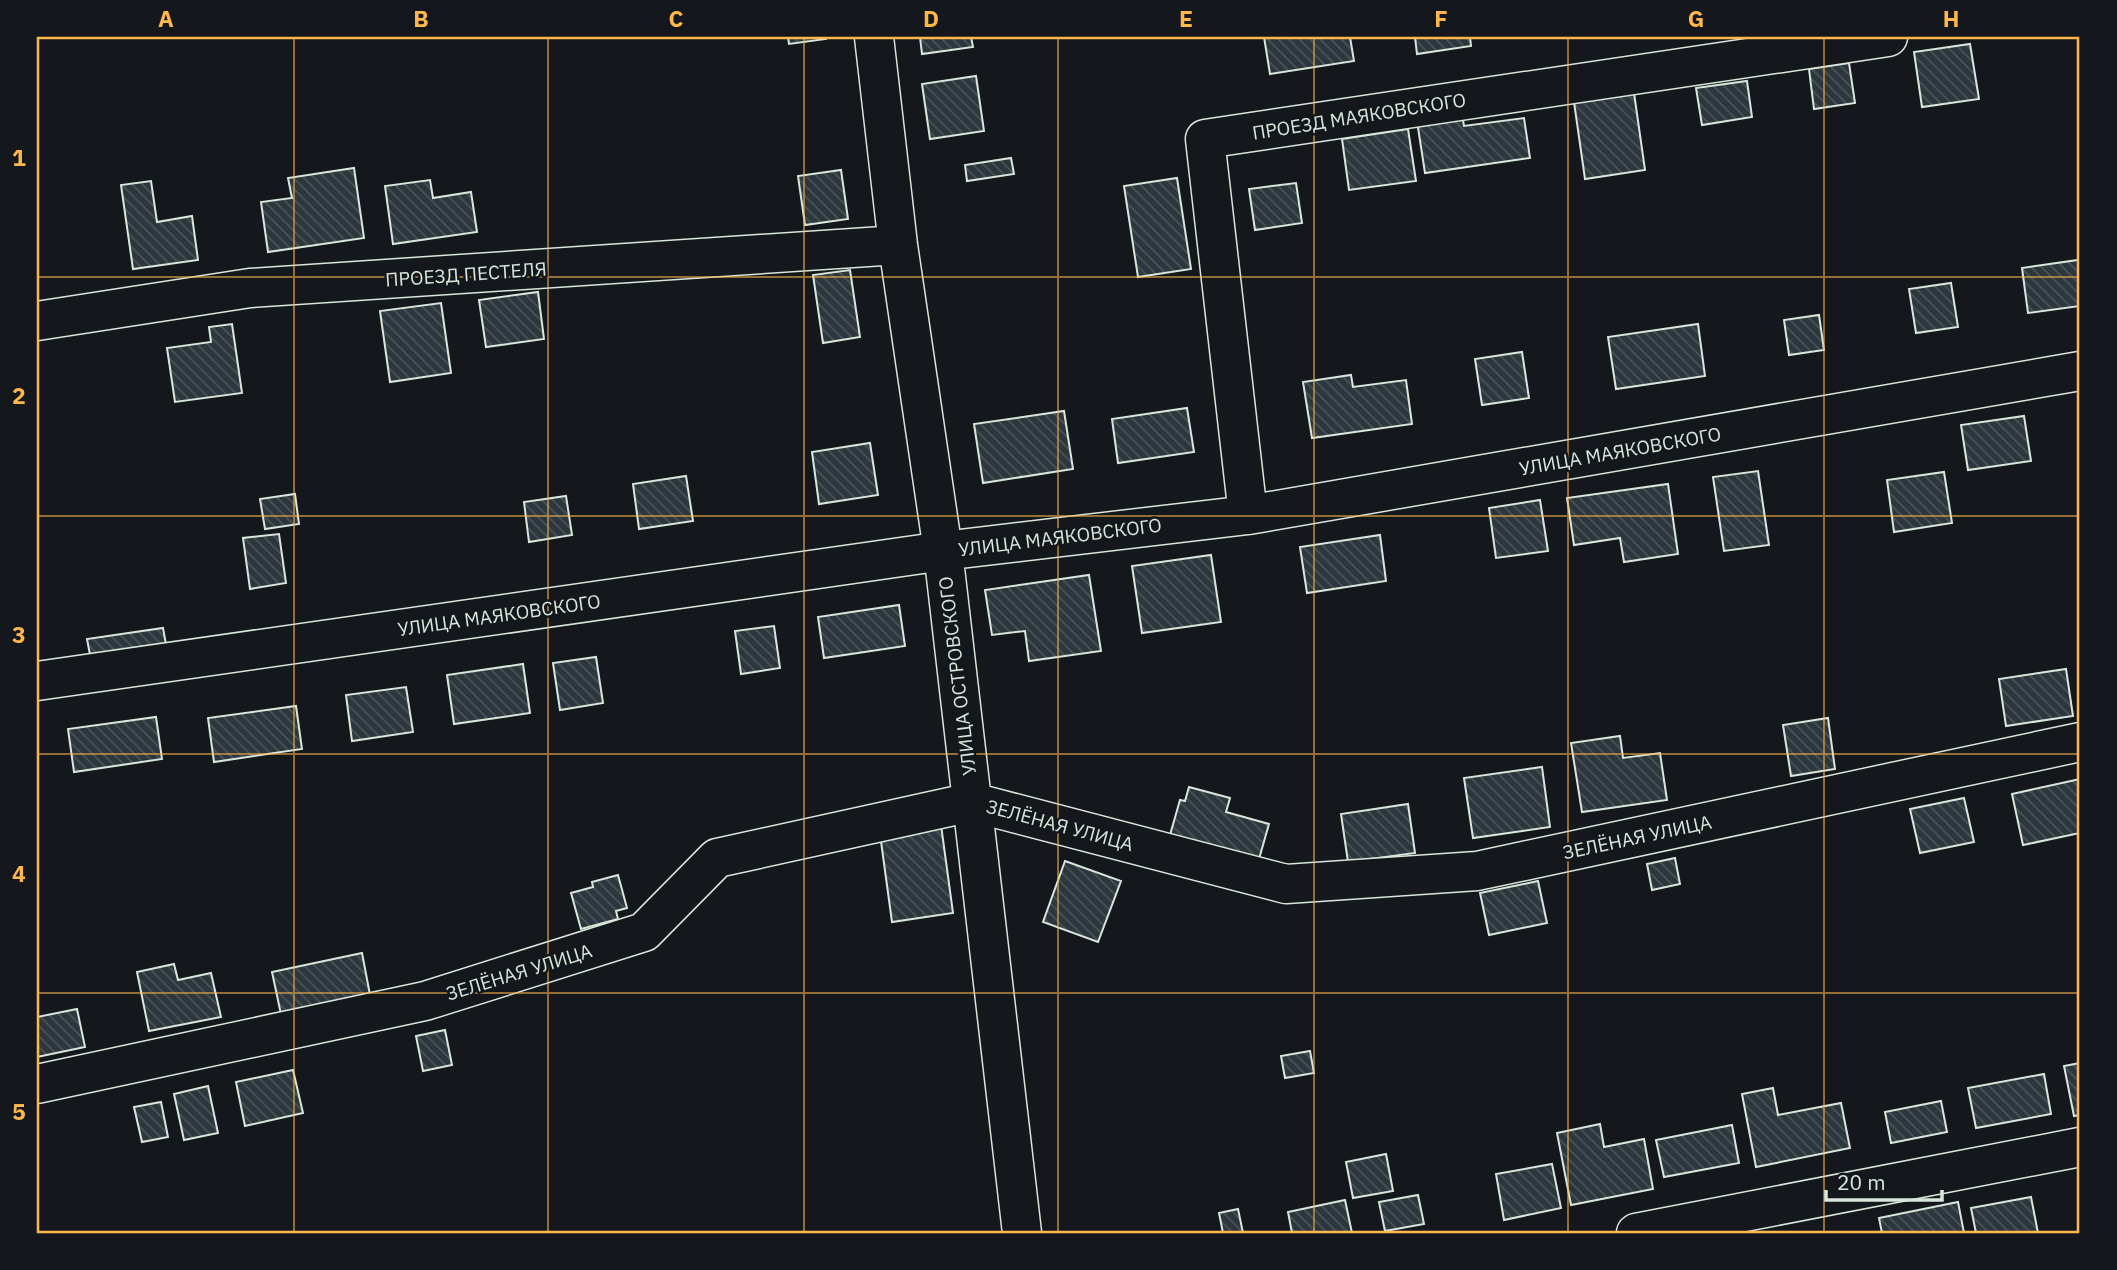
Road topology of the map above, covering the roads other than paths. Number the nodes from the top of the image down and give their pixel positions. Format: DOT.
graph roads {
  1 [pos="874,37"];
  2 [pos="1888,37"];
  3 [pos="898,245"];
  4 [pos="37,321"];
  5 [pos="2080,371"];
  6 [pos="1248,515"];
  7 [pos="943,551"];
  8 [pos="37,681"];
  9 [pos="2080,742"];
  10 [pos="972,802"];
  11 [pos="37,1084"];
  12 [pos="2080,1147"];
  13 [pos="1022,1233"];
  14 [pos="1636,1233"];
  1 -- 3 [label="street, УЛИЦА ОСТРОВСКОГО"];
  2 -- 6 [label="street, ПРОЕЗД МАЯКОВСКОГО"];
  3 -- 4 [label="street, ПРОЕЗД ПЕСТЕЛЯ"];
  3 -- 7 [label="street, УЛИЦА ОСТРОВСКОГО"];
  5 -- 6 [label="street, УЛИЦА МАЯКОВСКОГО"];
  6 -- 7 [label="street, УЛИЦА МАЯКОВСКОГО"];
  7 -- 8 [label="street, УЛИЦА МАЯКОВСКОГО"];
  7 -- 10 [label="street, УЛИЦА ОСТРОВСКОГО"];
  9 -- 10 [label="street, ЗЕЛЁНАЯ УЛИЦА"];
  10 -- 11 [label="street, ЗЕЛЁНАЯ УЛИЦА"];
  10 -- 13 [label="street, УЛИЦА ОСТРОВСКОГО"];
  12 -- 14 [label="street"];
}
